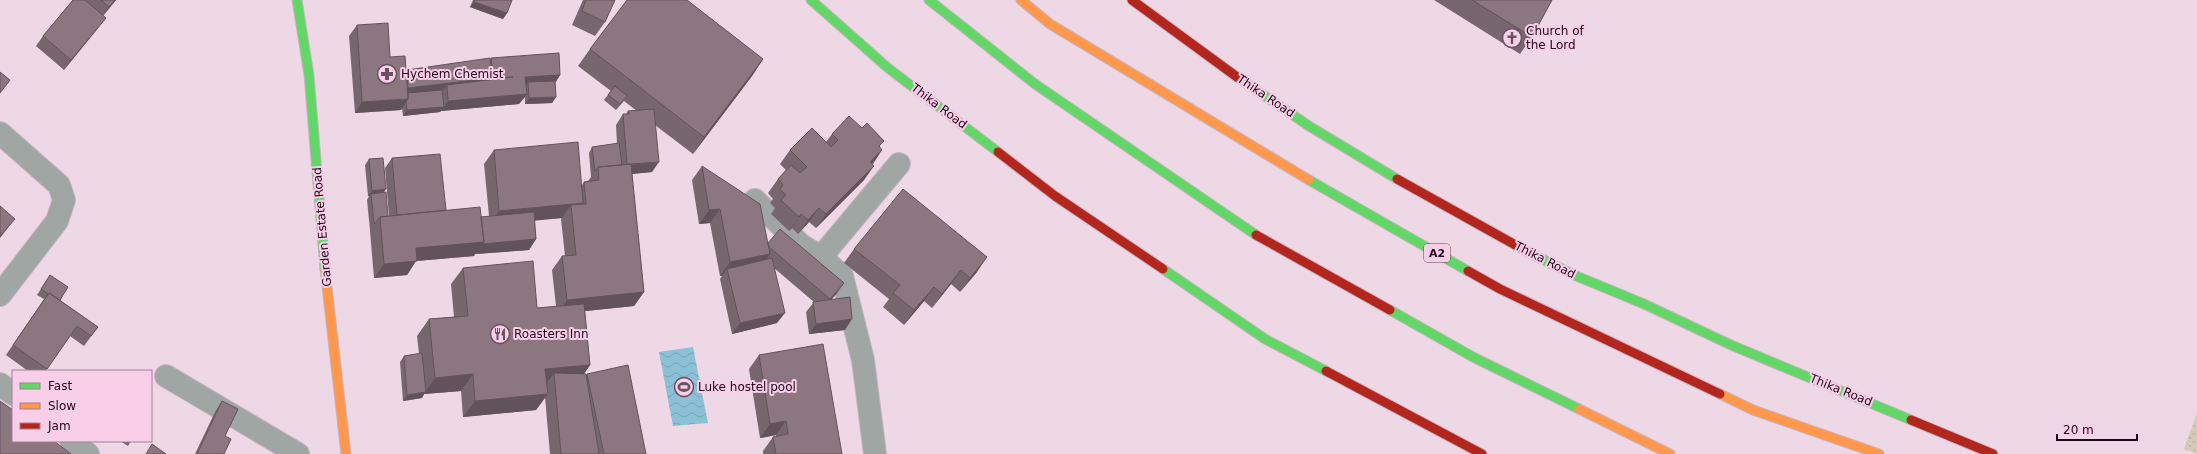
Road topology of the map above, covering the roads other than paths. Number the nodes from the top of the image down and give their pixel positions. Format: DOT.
graph roads {
  1 [pos="297,0"];
  2 [pos="810,0"];
  3 [pos="929,0"];
  4 [pos="1021,0"];
  5 [pos="1132,0"];
  6 [pos="0,133"];
  7 [pos="899,164"];
  8 [pos="755,200"];
  9 [pos="821,257"];
  10 [pos="0,295"];
  11 [pos="166,376"];
  12 [pos="0,384"];
  13 [pos="12,393"];
  14 [pos="72,442"];
  15 [pos="88,454"];
  16 [pos="298,454"];
  17 [pos="346,454"];
  18 [pos="875,454"];
  19 [pos="1482,454"];
  20 [pos="1670,454"];
  21 [pos="1879,454"];
  22 [pos="1993,454"];
  1 -- 17 [label="main road, Garden Estate Road"];
  2 -- 19 [label="main road, Thika Road"];
  3 -- 20 [label="main road"];
  4 -- 21 [label="main road, A2"];
  5 -- 22 [label="main road, Thika Road"];
  6 -- 10 [label="street"];
  7 -- 9 [label="street"];
  8 -- 9 [label="street"];
  9 -- 18 [label="street"];
  11 -- 16 [label="street"];
  12 -- 13 [label="street"];
  14 -- 15 [label="street"];
}
